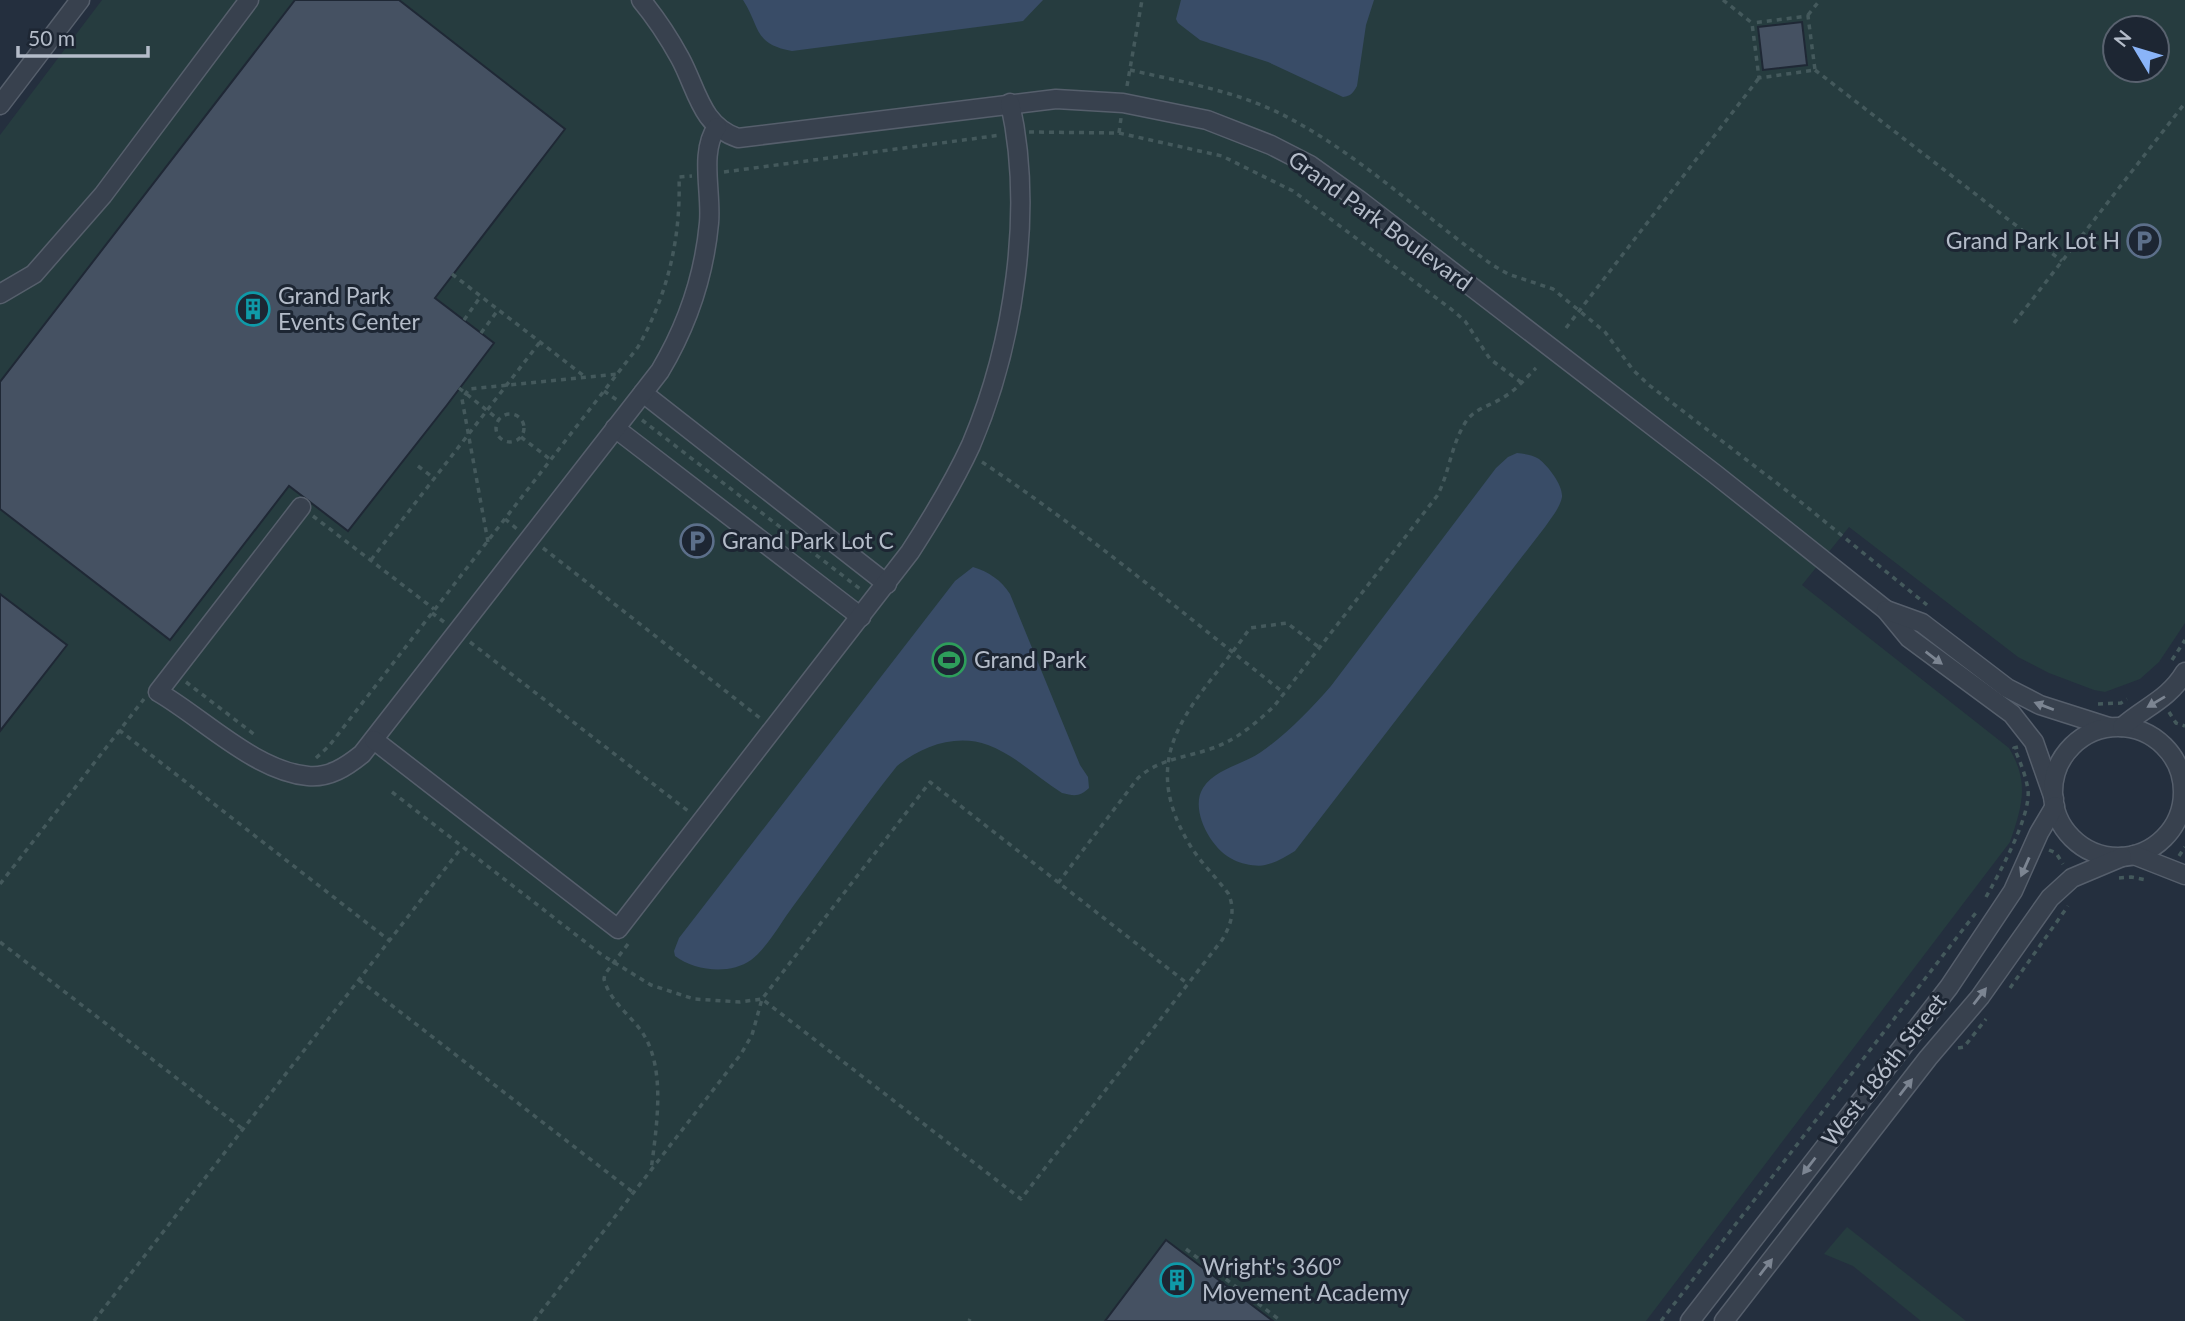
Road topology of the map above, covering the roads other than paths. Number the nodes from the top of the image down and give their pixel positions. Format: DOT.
graph roads {
  1 [pos="80,0"];
  2 [pos="249,0"];
  3 [pos="641,0"];
  4 [pos="1010,103"];
  5 [pos="0,105"];
  6 [pos="716,127"];
  7 [pos="0,294"];
  8 [pos="643,393"];
  9 [pos="615,429"];
  10 [pos="301,507"];
  11 [pos="887,584"];
  12 [pos="1886,610"];
  13 [pos="861,618"];
  14 [pos="2185,672"];
  15 [pos="2115,727"];
  16 [pos="374,740"];
  17 [pos="2184,785"];
  18 [pos="2054,802"];
  19 [pos="2128,856"];
  20 [pos="2185,875"];
  21 [pos="1690,1321"];
  22 [pos="1724,1321"];
  1 -- 5 [label="street"];
  2 -- 7 [label="street"];
  3 -- 6 [label="street"];
  4 -- 6 [label="street, Grand Park Boulevard"];
  4 -- 11 [label="street"];
  4 -- 12 [label="street, Grand Park Boulevard"];
  6 -- 8 [label="street"];
  8 -- 9 [label="street"];
  8 -- 11 [label="street"];
  9 -- 13 [label="street"];
  9 -- 16 [label="street"];
  10 -- 16 [label="street"];
  11 -- 13 [label="street"];
  15 -- 12 [label="street, Grand Park Boulevard, one-way"];
  12 -- 18 [label="street, Grand Park Boulevard, one-way"];
  13 -- 16 [label="street"];
  14 -- 15 [label="street, one-way"];
  15 -- 17 [label="street"];
  15 -- 18 [label="street"];
  17 -- 19 [label="street"];
  18 -- 19 [label="street"];
  18 -- 21 [label="street, West 186th Street, one-way"];
  19 -- 20 [label="street"];
  22 -- 19 [label="street, West 186th Street, one-way"];
}
